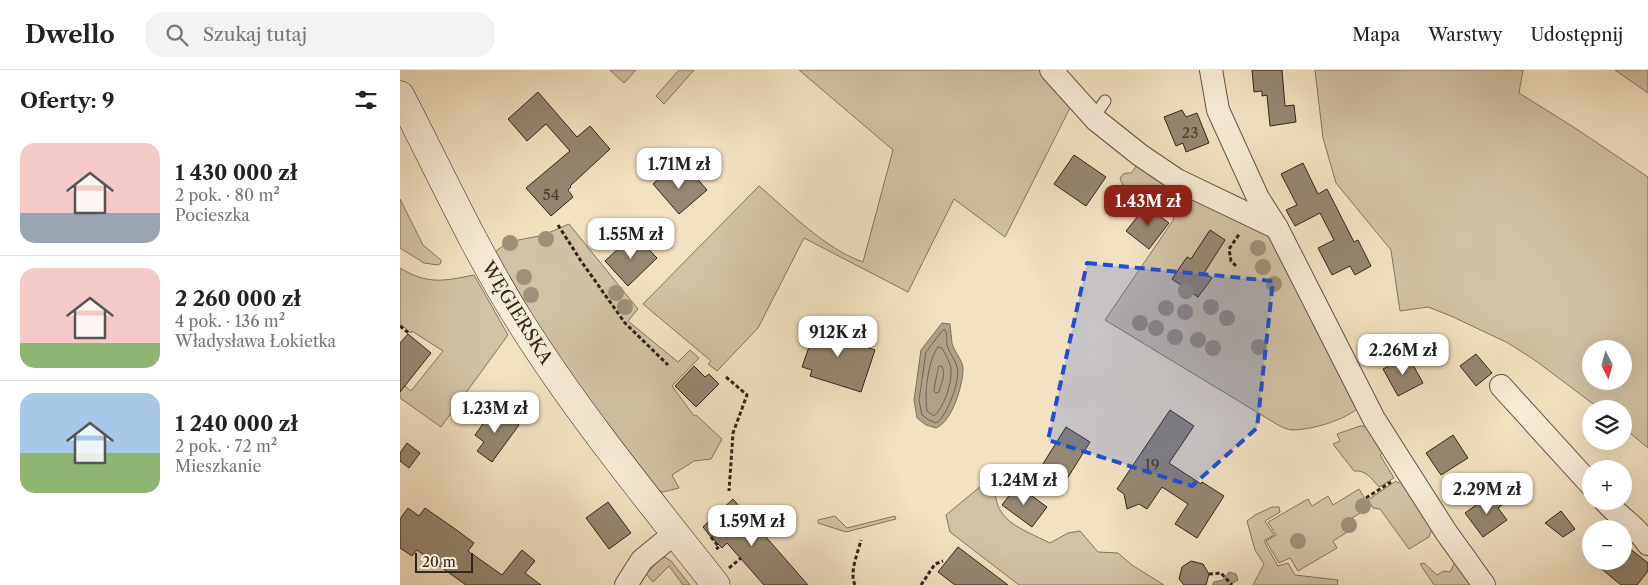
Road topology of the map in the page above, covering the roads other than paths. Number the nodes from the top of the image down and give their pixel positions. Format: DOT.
graph roads {
  1 [pos="1051,70"];
  2 [pos="1211,70"];
  3 [pos="400,95"];
  4 [pos="1277,228"];
  5 [pos="1501,386"];
  6 [pos="1582,476"];
  7 [pos="1613,510"];
  8 [pos="675,533"];
  9 [pos="1648,544"];
  10 [pos="626,585"];
  11 [pos="716,585"];
  12 [pos="1484,585"];
  1 -- 4 [label="street"];
  2 -- 4 [label="street"];
  3 -- 8 [label="main road, WĘGIERSKA"];
  4 -- 12 [label="street"];
  5 -- 6 [label="street"];
  7 -- 9 [label="street"];
  8 -- 10 [label="street"];
  8 -- 11 [label="main road, WĘGIERSKA"];
}
